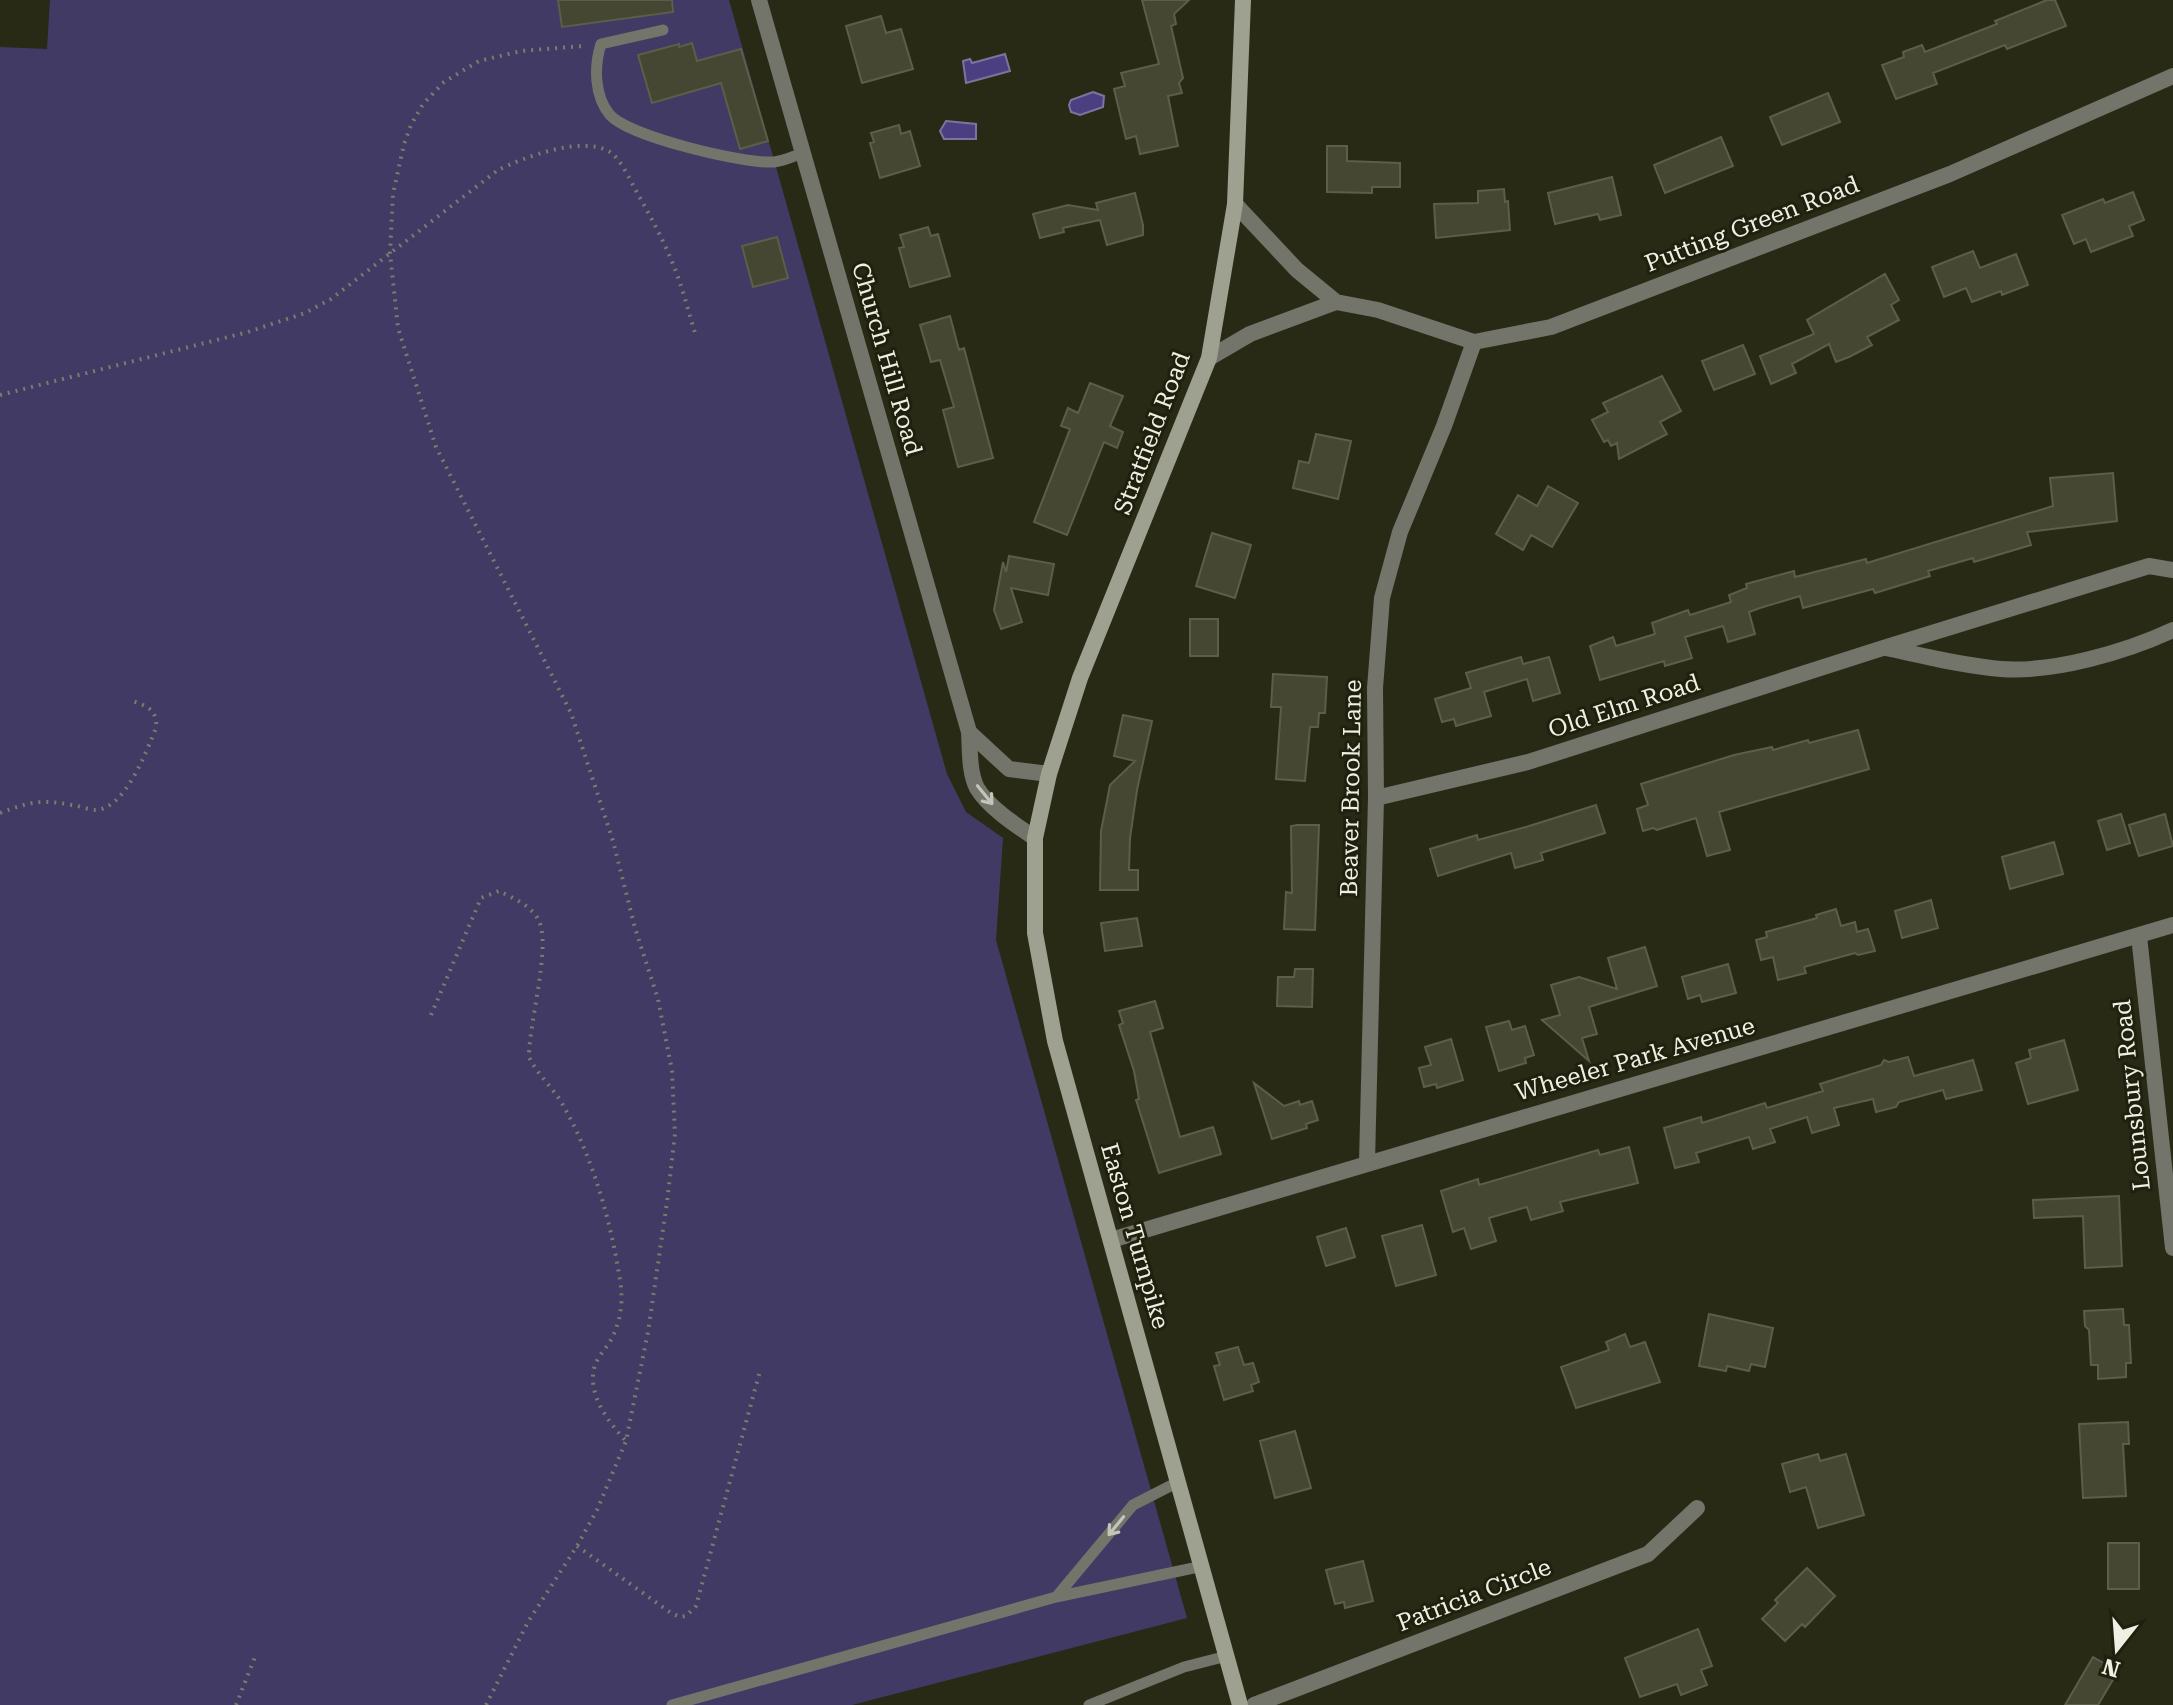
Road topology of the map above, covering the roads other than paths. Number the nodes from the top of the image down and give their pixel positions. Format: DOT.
graph roads {
  1 [pos="759,0"];
  2 [pos="1243,0"];
  3 [pos="663,30"];
  4 [pos="2173,76"];
  5 [pos="803,153"];
  6 [pos="1235,204"];
  7 [pos="1336,302"];
  8 [pos="1474,342"];
  9 [pos="1209,358"];
  10 [pos="2173,570"];
  11 [pos="2173,630"];
  12 [pos="1883,648"];
  13 [pos="969,732"];
  14 [pos="1049,774"];
  15 [pos="1376,798"];
  16 [pos="1035,838"];
  17 [pos="2173,925"];
  18 [pos="2139,936"];
  19 [pos="1367,1162"];
  20 [pos="1111,1240"];
  21 [pos="2173,1248"];
  22 [pos="1178,1482"];
  23 [pos="1697,1508"];
  24 [pos="1203,1566"];
  25 [pos="1056,1597"];
  26 [pos="1227,1656"];
  27 [pos="672,1705"];
  28 [pos="1089,1705"];
  29 [pos="1240,1705"];
  30 [pos="1254,1705"];
  1 -- 5 [label="street, Church Hill Road"];
  2 -- 6 [label="main road, Stratfield Road"];
  3 -- 5 [label="lane"];
  4 -- 8 [label="street, Putting Green Road"];
  5 -- 13 [label="street, Church Hill Road"];
  6 -- 7 [label="street, Putting Green Road"];
  6 -- 9 [label="main road, Stratfield Road"];
  7 -- 8 [label="street, Putting Green Road"];
  7 -- 9 [label="street, Putting Green Road"];
  8 -- 15 [label="street, Beaver Brook Lane"];
  9 -- 14 [label="main road, Stratfield Road"];
  10 -- 12 [label="street, Old Elm Road"];
  11 -- 12 [label="street, Old Elm Road"];
  12 -- 15 [label="street, Old Elm Road"];
  13 -- 14 [label="street"];
  13 -- 16 [label="street, Church Hill Road, one-way"];
  14 -- 16 [label="main road, Easton Turnpike"];
  15 -- 19 [label="street, Beaver Brook Lane"];
  16 -- 20 [label="main road, Easton Turnpike"];
  17 -- 18 [label="street, Wheeler Park Avenue"];
  18 -- 19 [label="street, Wheeler Park Avenue"];
  18 -- 21 [label="street, Lounsbury Road"];
  19 -- 20 [label="street, Wheeler Park Avenue"];
  20 -- 22 [label="main road, Easton Turnpike"];
  22 -- 24 [label="main road, Easton Turnpike"];
  22 -- 25 [label="lane, one-way"];
  23 -- 30 [label="street, Patricia Circle"];
  24 -- 25 [label="lane"];
  24 -- 26 [label="main road, Easton Turnpike"];
  25 -- 27 [label="lane"];
  26 -- 28 [label="lane"];
  26 -- 29 [label="main road, Easton Turnpike"];
}
